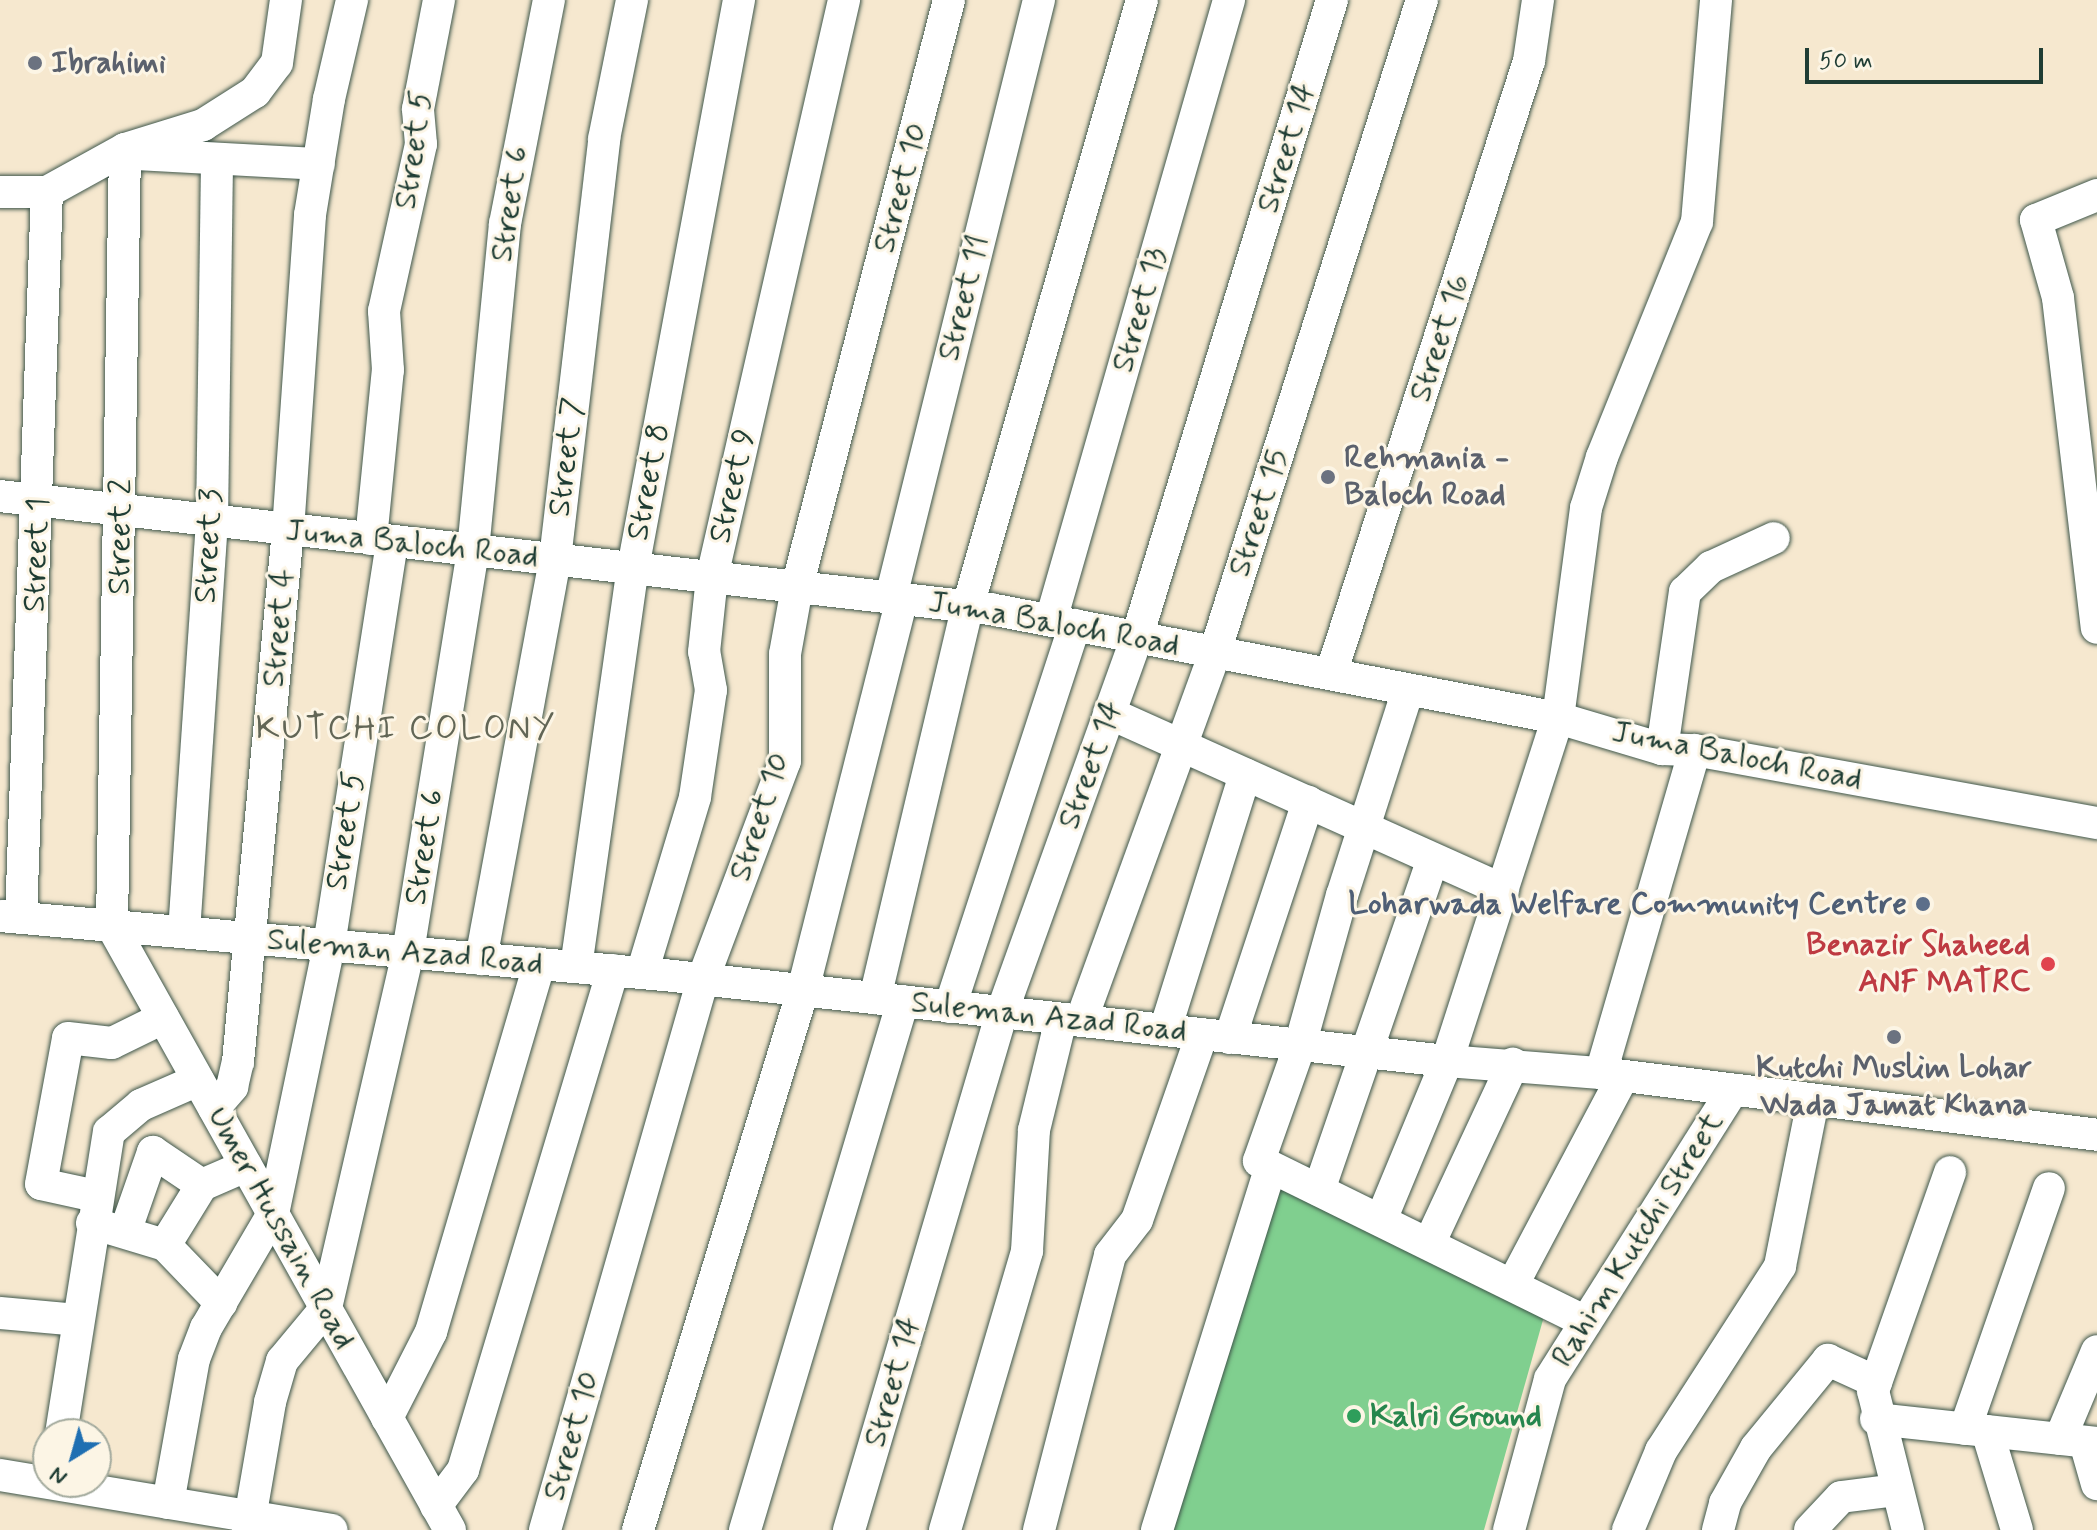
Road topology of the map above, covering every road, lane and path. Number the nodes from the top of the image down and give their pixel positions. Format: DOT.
graph roads {
  1 [pos="286,0"];
  2 [pos="352,0"];
  3 [pos="439,0"];
  4 [pos="549,0"];
  5 [pos="632,0"];
  6 [pos="739,0"];
  7 [pos="844,0"];
  8 [pos="949,0"];
  9 [pos="1039,0"];
  10 [pos="1142,0"];
  11 [pos="1229,0"];
  12 [pos="1332,0"];
  13 [pos="1422,0"];
  14 [pos="1538,0"];
  15 [pos="1716,0"];
  16 [pos="122,152"];
  17 [pos="217,159"];
  18 [pos="319,164"];
  19 [pos="0,192"];
  20 [pos="47,192"];
  21 [pos="2097,195"];
  22 [pos="0,496"];
  23 [pos="40,501"];
  24 [pos="122,510"];
  25 [pos="212,521"];
  26 [pos="288,530"];
  27 [pos="1774,538"];
  28 [pos="382,540"];
  29 [pos="473,550"];
  30 [pos="555,559"];
  31 [pos="633,568"];
  32 [pos="712,577"];
  33 [pos="797,587"];
  34 [pos="896,598"];
  35 [pos="968,606"];
  36 [pos="1063,623"];
  37 [pos="2097,628"];
  38 [pos="1137,637"];
  39 [pos="1215,652"];
  40 [pos="1331,674"];
  41 [pos="1408,690"];
  42 [pos="1109,713"];
  43 [pos="1558,718"];
  44 [pos="1181,745"];
  45 [pos="1662,749"];
  46 [pos="1695,750"];
  47 [pos="1245,774"];
  48 [pos="1308,802"];
  49 [pos="2097,823"];
  50 [pos="1363,828"];
  51 [pos="1433,859"];
  52 [pos="1503,890"];
  53 [pos="10,916"];
  54 [pos="112,926"];
  55 [pos="184,932"];
  56 [pos="251,938"];
  57 [pos="329,945"];
  58 [pos="408,952"];
  59 [pos="481,959"];
  60 [pos="539,964"];
  61 [pos="576,967"];
  62 [pos="628,972"];
  63 [pos="703,979"];
  64 [pos="803,990"];
  65 [pos="889,1000"];
  66 [pos="950,1007"];
  67 [pos="1002,1012"];
  68 [pos="163,1018"];
  69 [pos="1071,1020"];
  70 [pos="1165,1030"];
  71 [pos="1216,1036"];
  72 [pos="1300,1045"];
  73 [pos="1369,1053"];
  74 [pos="1447,1061"];
  75 [pos="1513,1064"];
  76 [pos="1612,1074"];
  77 [pos="1733,1090"];
  78 [pos="206,1094"];
  79 [pos="1813,1101"];
  80 [pos="2097,1135"];
  81 [pos="246,1166"];
  82 [pos="1271,1167"];
  83 [pos="1950,1172"];
  84 [pos="202,1185"];
  85 [pos="2049,1188"];
  86 [pos="1319,1190"];
  87 [pos="94,1209"];
  88 [pos="273,1214"];
  89 [pos="1381,1220"];
  90 [pos="125,1232"];
  91 [pos="1429,1244"];
  92 [pos="165,1245"];
  93 [pos="1513,1284"];
  94 [pos="221,1303"];
  95 [pos="326,1308"];
  96 [pos="0,1313"];
  97 [pos="78,1320"];
  98 [pos="1586,1322"];
  99 [pos="2097,1351"];
  100 [pos="1876,1382"];
  101 [pos="63,1418"];
  102 [pos="387,1418"];
  103 [pos="1876,1419"];
  104 [pos="1976,1430"];
  105 [pos="2081,1441"];
  106 [pos="0,1475"];
  107 [pos="32,1480"];
  108 [pos="2097,1484"];
  109 [pos="1896,1490"];
  110 [pos="112,1493"];
  111 [pos="168,1503"];
  112 [pos="443,1518"];
  113 [pos="250,1523"];
  114 [pos="331,1530"];
  115 [pos="545,1530"];
  116 [pos="638,1530"];
  117 [pos="745,1530"];
  118 [pos="849,1530"];
  119 [pos="945,1530"];
  120 [pos="1039,1530"];
  121 [pos="1157,1530"];
  122 [pos="1509,1530"];
  123 [pos="1628,1530"];
  124 [pos="1718,1530"];
  125 [pos="1810,1530"];
  126 [pos="1908,1530"];
  127 [pos="2017,1530"];
  1 -- 16 [label="street"];
  2 -- 18 [label="street, Street 4"];
  3 -- 28 [label="street, Street 5"];
  4 -- 29 [label="street, Street 6"];
  5 -- 30 [label="street, Street 7"];
  6 -- 31 [label="street, Street 8"];
  7 -- 32 [label="street, Street 9"];
  8 -- 33 [label="street, Street 10"];
  9 -- 34 [label="street, Street 11"];
  10 -- 35 [label="street"];
  11 -- 36 [label="street, Street 13"];
  12 -- 38 [label="street, Street 14"];
  13 -- 39 [label="street, Street 15"];
  14 -- 40 [label="street, Street 16"];
  15 -- 43 [label="street"];
  16 -- 17 [label="street"];
  16 -- 20 [label="street"];
  16 -- 24 [label="street, Street 2"];
  17 -- 18 [label="street"];
  17 -- 25 [label="street, Street 3"];
  18 -- 26 [label="street, Street 4"];
  19 -- 20 [label="street"];
  20 -- 23 [label="street, Street 1"];
  21 -- 37 [label="street"];
  22 -- 23 [label="street, Juma Baloch Road"];
  23 -- 24 [label="street, Juma Baloch Road"];
  23 -- 53 [label="street, Street 1"];
  24 -- 25 [label="street, Juma Baloch Road"];
  24 -- 54 [label="street, Street 2"];
  25 -- 26 [label="street, Juma Baloch Road"];
  25 -- 55 [label="street, Street 3"];
  26 -- 28 [label="street, Juma Baloch Road"];
  26 -- 56 [label="street, Street 4"];
  27 -- 45 [label="street"];
  28 -- 29 [label="street, Juma Baloch Road"];
  28 -- 57 [label="street, Street 5"];
  29 -- 30 [label="street, Juma Baloch Road"];
  29 -- 58 [label="street, Street 6"];
  30 -- 31 [label="street, Juma Baloch Road"];
  30 -- 59 [label="street, Street 7"];
  31 -- 32 [label="street, Juma Baloch Road"];
  31 -- 61 [label="street, Street 8"];
  32 -- 33 [label="street, Juma Baloch Road"];
  32 -- 62 [label="street, Street 9"];
  33 -- 34 [label="street, Juma Baloch Road"];
  33 -- 63 [label="street, Street 10"];
  34 -- 35 [label="street, Juma Baloch Road"];
  34 -- 64 [label="street, Street 11"];
  35 -- 36 [label="street, Juma Baloch Road"];
  35 -- 65 [label="street"];
  36 -- 38 [label="street, Juma Baloch Road"];
  36 -- 66 [label="street, Street 13"];
  38 -- 39 [label="street, Juma Baloch Road"];
  38 -- 42 [label="street, Street 14"];
  39 -- 40 [label="street, Juma Baloch Road"];
  39 -- 44 [label="street, Street 15"];
  40 -- 41 [label="street, Juma Baloch Road"];
  41 -- 43 [label="street, Juma Baloch Road"];
  41 -- 50 [label="street"];
  42 -- 44 [label="street"];
  42 -- 67 [label="street, Street 14"];
  43 -- 45 [label="street, Juma Baloch Road"];
  43 -- 52 [label="street"];
  44 -- 47 [label="street"];
  44 -- 69 [label="street, Street 15"];
  45 -- 46 [label="street, Juma Baloch Road"];
  46 -- 49 [label="street, Juma Baloch Road"];
  46 -- 76 [label="street"];
  47 -- 48 [label="street"];
  47 -- 70 [label="street"];
  48 -- 50 [label="street"];
  48 -- 71 [label="street"];
  50 -- 51 [label="street"];
  50 -- 72 [label="street"];
  51 -- 52 [label="street"];
  51 -- 73 [label="street"];
  52 -- 74 [label="street"];
  53 -- 54 [label="street, Suleman Azad Road"];
  54 -- 55 [label="street, Suleman Azad Road"];
  54 -- 68 [label="street, Umer Hussain Road"];
  55 -- 56 [label="street, Suleman Azad Road"];
  56 -- 57 [label="street, Suleman Azad Road"];
  56 -- 78 [label="street, Street 4"];
  57 -- 58 [label="street, Suleman Azad Road"];
  57 -- 88 [label="street, Street 5"];
  58 -- 59 [label="street, Suleman Azad Road"];
  58 -- 95 [label="street, Street 6"];
  59 -- 60 [label="street, Suleman Azad Road"];
  60 -- 61 [label="street, Suleman Azad Road"];
  60 -- 102 [label="street"];
  61 -- 62 [label="street, Suleman Azad Road"];
  62 -- 63 [label="street, Suleman Azad Road"];
  62 -- 112 [label="street, Street 9"];
  63 -- 64 [label="street, Suleman Azad Road"];
  63 -- 115 [label="street, Street 10"];
  64 -- 65 [label="street, Suleman Azad Road"];
  64 -- 116 [label="street, Street 11"];
  65 -- 66 [label="street, Suleman Azad Road"];
  65 -- 117 [label="street"];
  66 -- 67 [label="street, Suleman Azad Road"];
  67 -- 69 [label="street, Suleman Azad Road"];
  67 -- 118 [label="street, Street 14"];
  68 -- 78 [label="street, Umer Hussain Road"];
  68 -- 87 [label="street"];
  69 -- 70 [label="street, Suleman Azad Road"];
  69 -- 119 [label="street, Street 15"];
  70 -- 71 [label="street, Suleman Azad Road"];
  71 -- 72 [label="street, Suleman Azad Road"];
  71 -- 120 [label="street"];
  72 -- 73 [label="street, Suleman Azad Road"];
  72 -- 82 [label="street"];
  73 -- 74 [label="street, Suleman Azad Road"];
  73 -- 86 [label="street"];
  74 -- 75 [label="street, Suleman Azad Road"];
  74 -- 89 [label="street"];
  75 -- 76 [label="street, Suleman Azad Road"];
  75 -- 91 [label="street"];
  76 -- 77 [label="street, Suleman Azad Road"];
  76 -- 93 [label="street"];
  77 -- 79 [label="street, Suleman Azad Road"];
  77 -- 98 [label="street, Rahim Kutchi Street"];
  78 -- 81 [label="street, Umer Hussain Road"];
  78 -- 87 [label="street"];
  79 -- 80 [label="street, Suleman Azad Road"];
  79 -- 123 [label="street"];
  81 -- 84 [label="street"];
  81 -- 88 [label="street, Umer Hussain Road"];
  82 -- 86 [label="street"];
  82 -- 121 [label="street"];
  83 -- 100 [label="street"];
  84 -- 90 [label="street"];
  84 -- 92 [label="street"];
  85 -- 104 [label="street"];
  86 -- 89 [label="street"];
  87 -- 90 [label="street"];
  87 -- 97 [label="street"];
  88 -- 94 [label="street, Street 5"];
  88 -- 95 [label="street, Umer Hussain Road"];
  89 -- 91 [label="street"];
  90 -- 92 [label="street"];
  91 -- 93 [label="street"];
  92 -- 94 [label="street"];
  93 -- 98 [label="street"];
  94 -- 111 [label="street, Street 5"];
  95 -- 102 [label="street, Umer Hussain Road"];
  95 -- 113 [label="street"];
  96 -- 97 [label="street"];
  97 -- 101 [label="street"];
  98 -- 122 [label="street, Rahim Kutchi Street"];
  99 -- 105 [label="street"];
  100 -- 103 [label="street"];
  100 -- 124 [label="street"];
  102 -- 112 [label="street, Umer Hussain Road"];
  103 -- 104 [label="street"];
  103 -- 109 [label="street"];
  104 -- 105 [label="street"];
  104 -- 127 [label="street"];
  105 -- 108 [label="street"];
  106 -- 107 [label="street"];
  109 -- 125 [label="street"];
  109 -- 126 [label="street"];
  110 -- 111 [label="street"];
  111 -- 113 [label="street"];
  113 -- 114 [label="street"];
}
